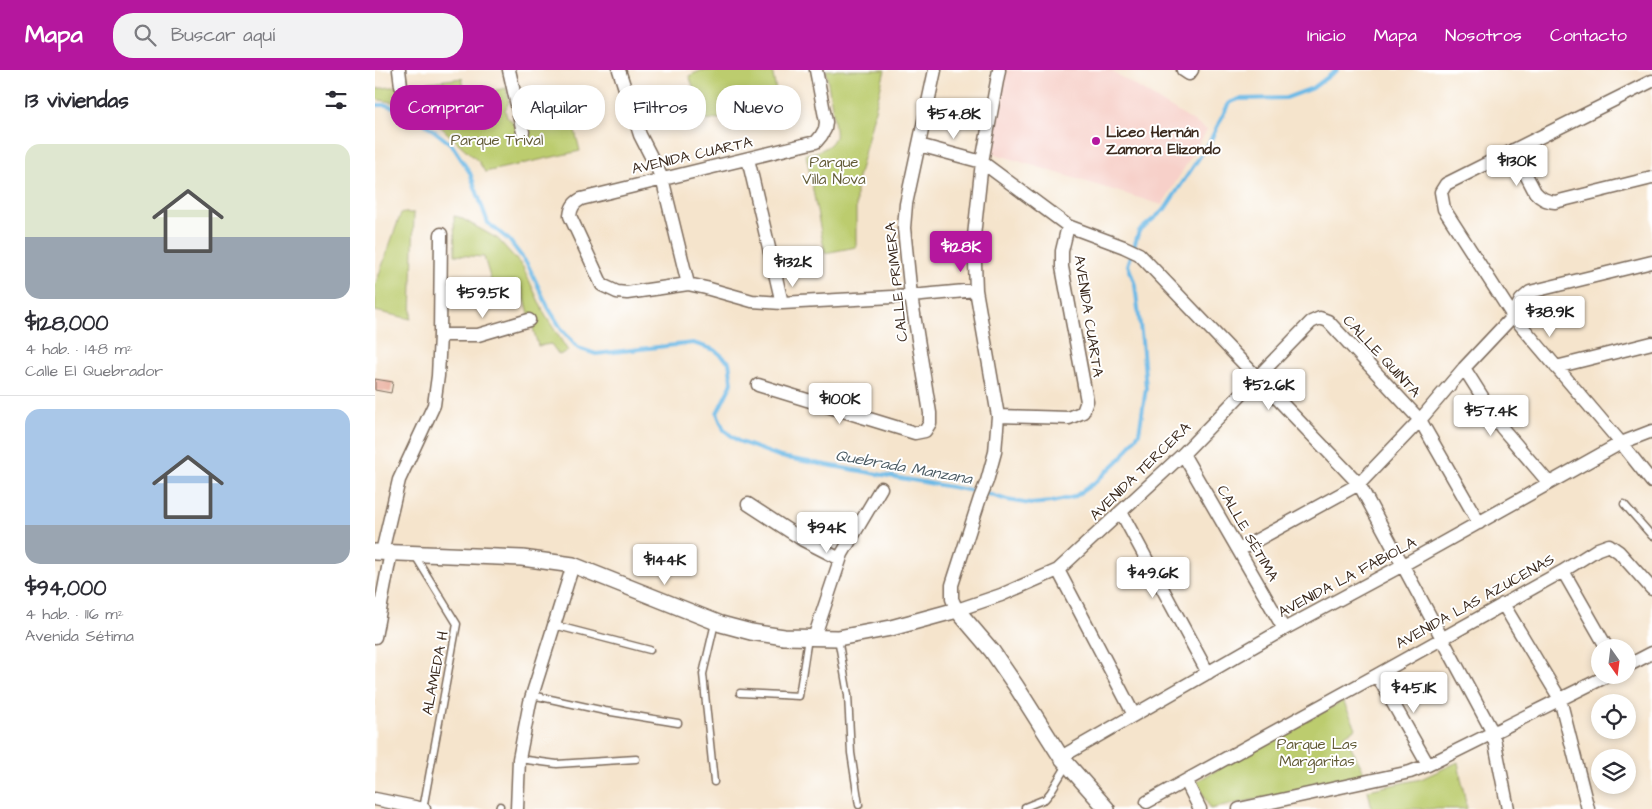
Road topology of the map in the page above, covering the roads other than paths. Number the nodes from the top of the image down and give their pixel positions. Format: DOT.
graph roads {
  1 [pos="399,70"];
  2 [pos="509,70"];
  3 [pos="619,70"];
  4 [pos="816,70"];
  5 [pos="935,70"];
  6 [pos="999,70"];
  7 [pos="1183,70"];
  8 [pos="1192,70"];
  9 [pos="1652,81"];
  10 [pos="401,85"];
  11 [pos="523,132"];
  12 [pos="919,145"];
  13 [pos="1513,150"];
  14 [pos="748,159"];
  15 [pos="982,162"];
  16 [pos="662,178"];
  17 [pos="1652,178"];
  18 [pos="1068,226"];
  19 [pos="441,234"];
  20 [pos="1652,262"];
  21 [pos="688,284"];
  22 [pos="976,290"];
  23 [pos="911,296"];
  24 [pos="782,303"];
  25 [pos="1513,316"];
  26 [pos="1320,318"];
  27 [pos="529,320"];
  28 [pos="441,335"];
  29 [pos="1652,343"];
  30 [pos="1556,367"];
  31 [pos="1464,368"];
  32 [pos="1257,378"];
  33 [pos="758,385"];
  34 [pos="998,416"];
  35 [pos="1420,420"];
  36 [pos="1652,431"];
  37 [pos="1621,443"];
  38 [pos="1183,454"];
  39 [pos="1549,482"];
  40 [pos="1652,482"];
  41 [pos="1359,484"];
  42 [pos="881,488"];
  43 [pos="748,504"];
  44 [pos="1624,504"];
  45 [pos="1121,512"];
  46 [pos="1479,523"];
  47 [pos="1652,536"];
  48 [pos="1239,550"];
  49 [pos="383,552"];
  50 [pos="414,553"];
  51 [pos="840,559"];
  52 [pos="573,565"];
  53 [pos="1403,565"];
  54 [pos="1058,570"];
  55 [pos="1563,571"];
  56 [pos="1652,589"];
  57 [pos="1503,604"];
  58 [pos="957,610"];
  59 [pos="715,622"];
  60 [pos="554,626"];
  61 [pos="1284,629"];
  62 [pos="375,638"];
  63 [pos="811,638"];
  64 [pos="838,638"];
  65 [pos="1443,638"];
  66 [pos="1602,639"];
  67 [pos="650,650"];
  68 [pos="1652,653"];
  69 [pos="1636,661"];
  70 [pos="1209,673"];
  71 [pos="1377,675"];
  72 [pos="1591,684"];
  73 [pos="740,693"];
  74 [pos="532,695"];
  75 [pos="1560,699"];
  76 [pos="1134,715"];
  77 [pos="678,724"];
  78 [pos="1493,733"];
  79 [pos="519,759"];
  80 [pos="636,759"];
  81 [pos="1064,761"];
  82 [pos="1427,765"];
  83 [pos="1186,781"];
  84 [pos="713,782"];
  85 [pos="375,798"];
  86 [pos="1147,802"];
  87 [pos="859,805"];
  88 [pos="423,809"];
  89 [pos="517,809"];
  90 [pos="1025,809"];
  91 [pos="1107,809"];
  92 [pos="1200,809"];
  93 [pos="1239,809"];
  94 [pos="1509,809"];
  95 [pos="1588,809"];
  1 -- 10 [label="street"];
  2 -- 11 [label="street"];
  3 -- 16 [label="street"];
  4 -- 14 [label="street, AVENIDA CUARTA"];
  5 -- 12 [label="street, CALLE PRIMERA"];
  6 -- 15 [label="street"];
  7 -- 8 [label="street"];
  9 -- 13 [label="street"];
  12 -- 15 [label="street"];
  12 -- 23 [label="street, CALLE PRIMERA"];
  13 -- 17 [label="street"];
  13 -- 25 [label="street"];
  14 -- 16 [label="street, AVENIDA CUARTA"];
  14 -- 24 [label="street"];
  15 -- 18 [label="street"];
  15 -- 22 [label="street"];
  16 -- 21 [label="street"];
  16 -- 21 [label="street, AVENIDA CUARTA"];
  18 -- 32 [label="street"];
  18 -- 34 [label="street, AVENIDA CUARTA"];
  19 -- 28 [label="street"];
  20 -- 25 [label="street"];
  21 -- 24 [label="street"];
  22 -- 23 [label="street"];
  22 -- 34 [label="street"];
  23 -- 24 [label="street"];
  23 -- 33 [label="street, CALLE PRIMERA"];
  25 -- 30 [label="street"];
  25 -- 31 [label="street"];
  26 -- 32 [label="street, AVENIDA TERCERA"];
  26 -- 35 [label="street, CALLE QUINTA"];
  27 -- 28 [label="street"];
  28 -- 49 [label="street"];
  29 -- 30 [label="street"];
  30 -- 37 [label="street"];
  31 -- 35 [label="street"];
  31 -- 39 [label="street"];
  32 -- 38 [label="street, AVENIDA TERCERA"];
  32 -- 41 [label="street"];
  34 -- 58 [label="street"];
  35 -- 41 [label="street"];
  35 -- 46 [label="street, CALLE QUINTA"];
  36 -- 37 [label="street, AVENIDA LA FABIOLA"];
  37 -- 39 [label="street, AVENIDA LA FABIOLA"];
  37 -- 40 [label="street"];
  38 -- 45 [label="street, AVENIDA TERCERA"];
  38 -- 48 [label="street, CALLE SÉTIMA"];
  39 -- 46 [label="street, AVENIDA LA FABIOLA"];
  41 -- 48 [label="street"];
  41 -- 53 [label="street"];
  42 -- 51 [label="street"];
  43 -- 51 [label="street"];
  44 -- 47 [label="lane"];
  45 -- 54 [label="street, AVENIDA TERCERA"];
  45 -- 70 [label="street"];
  46 -- 53 [label="street, AVENIDA LA FABIOLA"];
  48 -- 61 [label="street, CALLE SÉTIMA"];
  49 -- 50 [label="street"];
  49 -- 62 [label="street"];
  50 -- 52 [label="street"];
  50 -- 88 [label="lane, ALAMEDA H"];
  51 -- 63 [label="street"];
  52 -- 59 [label="street"];
  52 -- 60 [label="street"];
  53 -- 61 [label="street, AVENIDA LA FABIOLA"];
  53 -- 65 [label="street"];
  54 -- 58 [label="street, AVENIDA TERCERA"];
  54 -- 76 [label="street"];
  55 -- 56 [label="street, AVENIDA LAS AZUCENAS"];
  55 -- 57 [label="street, AVENIDA LAS AZUCENAS"];
  55 -- 66 [label="street"];
  57 -- 65 [label="street, AVENIDA LAS AZUCENAS"];
  57 -- 75 [label="street"];
  58 -- 64 [label="street"];
  58 -- 81 [label="street"];
  59 -- 63 [label="street"];
  59 -- 84 [label="lane"];
  60 -- 67 [label="lane"];
  60 -- 74 [label="street"];
  61 -- 70 [label="street, AVENIDA LA FABIOLA"];
  63 -- 64 [label="street"];
  63 -- 73 [label="lane"];
  64 -- 87 [label="lane"];
  65 -- 71 [label="street, AVENIDA LAS AZUCENAS"];
  65 -- 78 [label="street"];
  68 -- 69 [label="street"];
  70 -- 76 [label="street, AVENIDA LA FABIOLA"];
  71 -- 82 [label="street"];
  71 -- 83 [label="street, AVENIDA LAS AZUCENAS"];
  72 -- 75 [label="street"];
  74 -- 77 [label="lane"];
  74 -- 79 [label="street"];
  75 -- 78 [label="street"];
  75 -- 95 [label="street"];
  76 -- 81 [label="street, AVENIDA LA FABIOLA"];
  78 -- 82 [label="street"];
  78 -- 94 [label="street"];
  79 -- 80 [label="lane"];
  79 -- 89 [label="street"];
  81 -- 90 [label="lane"];
  81 -- 91 [label="street"];
  82 -- 93 [label="street"];
  83 -- 86 [label="street, AVENIDA LAS AZUCENAS"];
  83 -- 92 [label="street"];
  85 -- 88 [label="street"];
}
